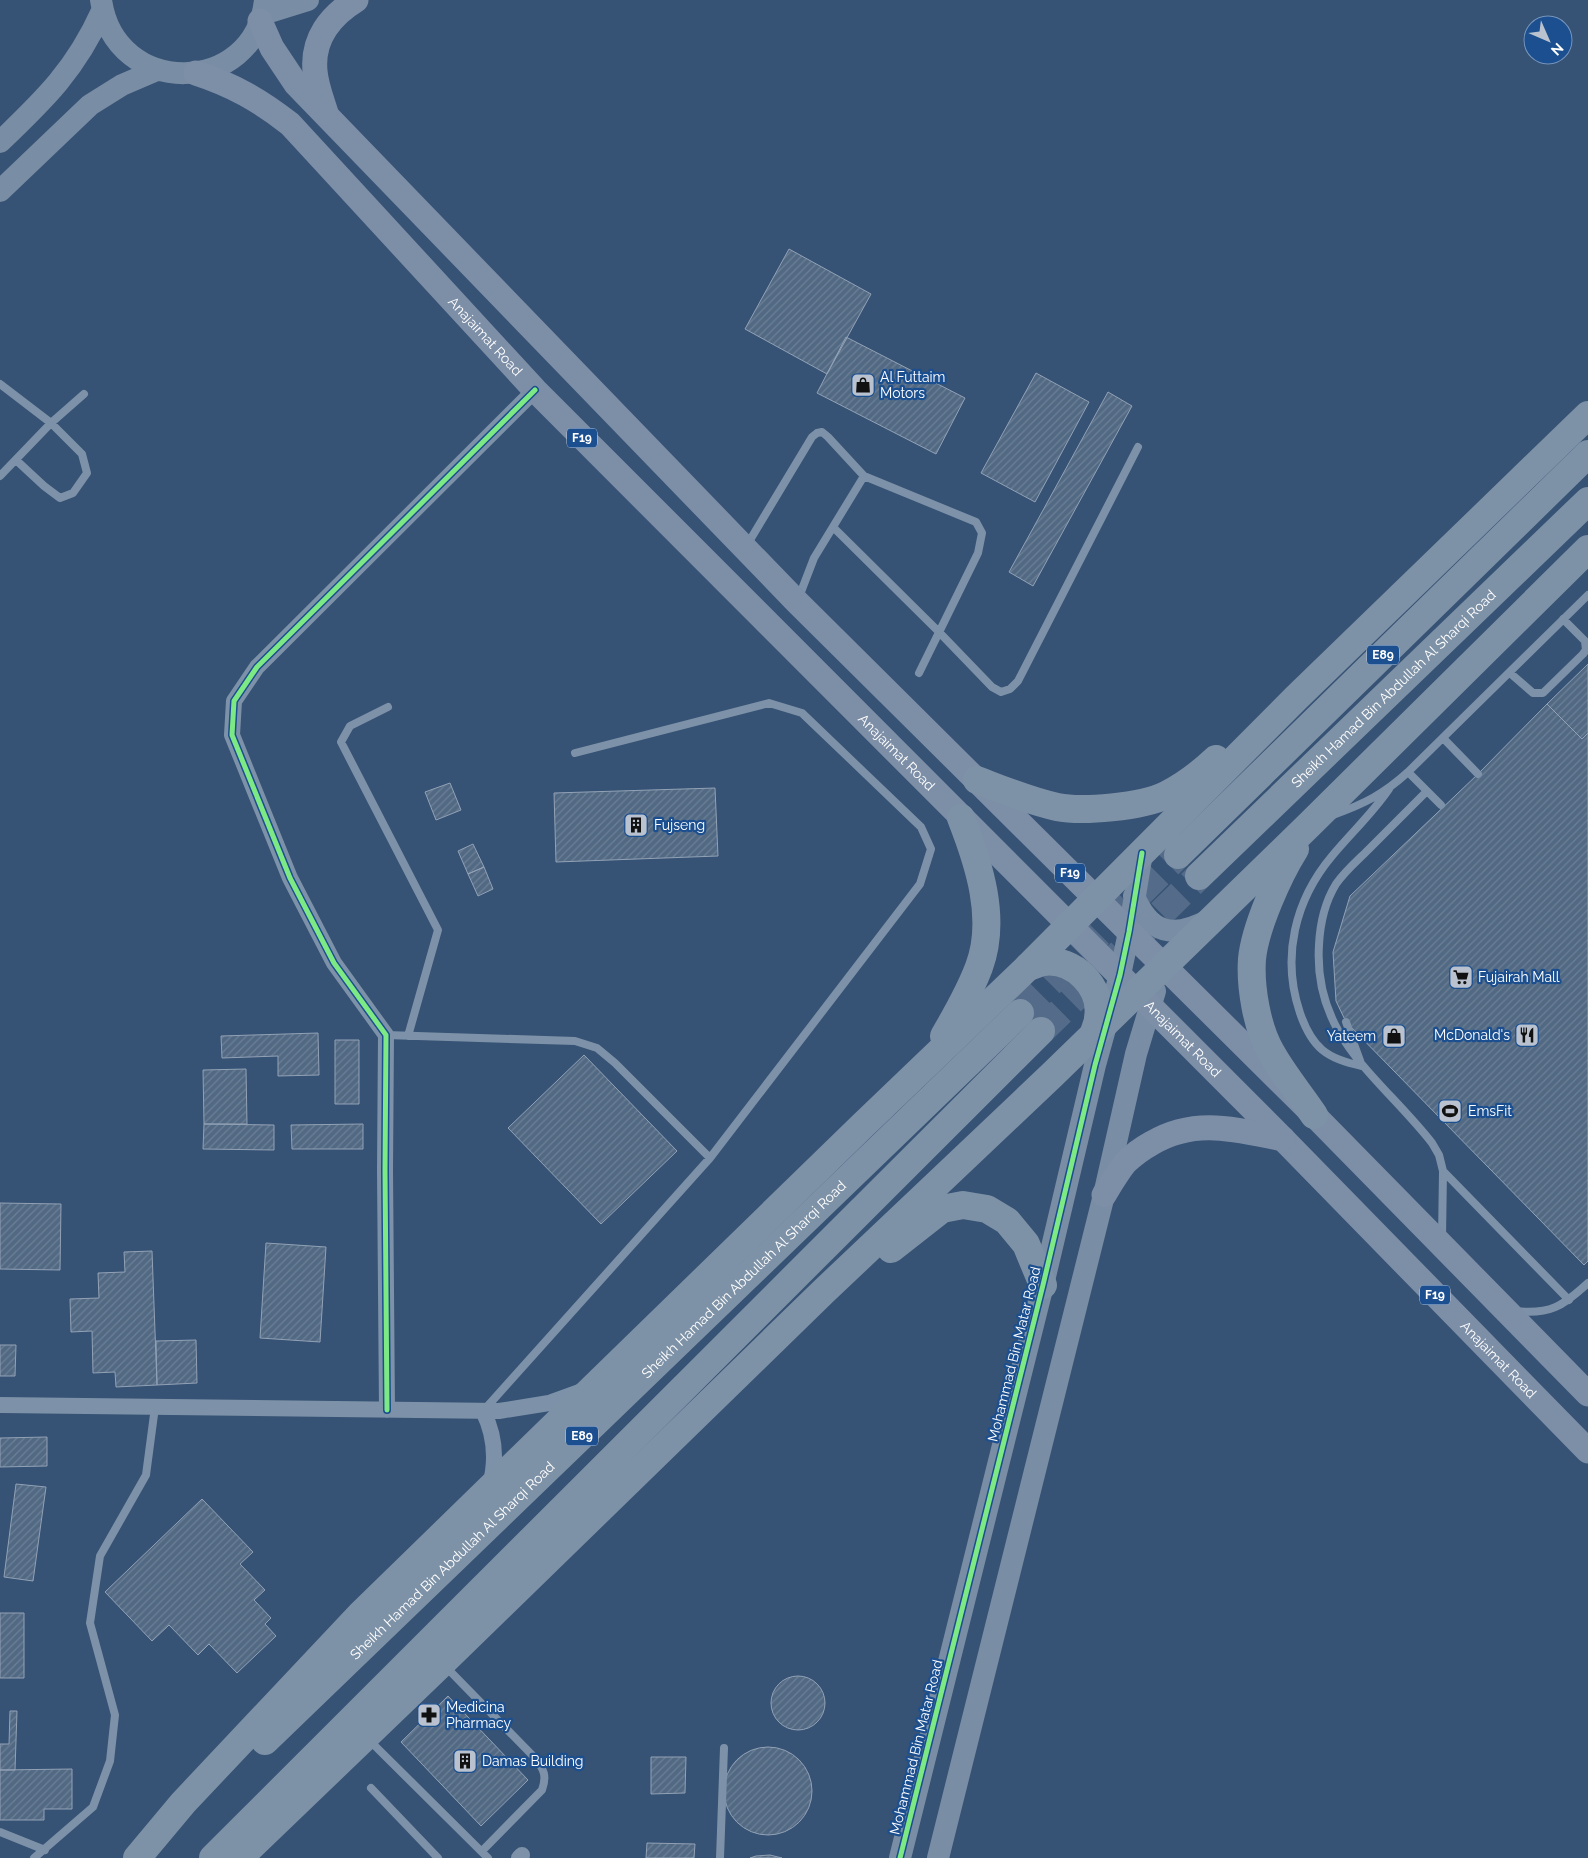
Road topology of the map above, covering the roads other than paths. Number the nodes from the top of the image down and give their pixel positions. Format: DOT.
graph roads {
  1 [pos="308,0"];
  2 [pos="356,0"];
  3 [pos="101,5"];
  4 [pos="263,12"];
  5 [pos="157,70"];
  6 [pos="196,73"];
  7 [pos="328,118"];
  8 [pos="0,142"];
  9 [pos="0,191"];
  10 [pos="0,384"];
  11 [pos="535,390"];
  12 [pos="84,394"];
  13 [pos="1588,415"];
  14 [pos="51,424"];
  15 [pos="1138,447"];
  16 [pos="1588,454"];
  17 [pos="16,460"];
  18 [pos="0,476"];
  19 [pos="864,476"];
  20 [pos="1588,500"];
  21 [pos="834,528"];
  22 [pos="745,549"];
  23 [pos="1588,549"];
  24 [pos="1588,595"];
  25 [pos="796,602"];
  26 [pos="1564,619"];
  27 [pos="938,631"];
  28 [pos="919,673"];
  29 [pos="1510,673"];
  30 [pos="1296,698"];
  31 [pos="388,707"];
  32 [pos="1443,738"];
  33 [pos="575,753"];
  34 [pos="1408,772"];
  35 [pos="1478,774"];
  36 [pos="976,780"];
  37 [pos="1389,789"];
  38 [pos="1427,791"];
  39 [pos="1441,805"];
  40 [pos="961,818"];
  41 [pos="1310,824"];
  42 [pos="1142,853"];
  43 [pos="1178,855"];
  44 [pos="1199,876"];
  45 [pos="1134,896"];
  46 [pos="1096,899"];
  47 [pos="1212,919"];
  48 [pos="1070,924"];
  49 [pos="1129,932"];
  50 [pos="1163,966"];
  51 [pos="1028,967"];
  52 [pos="1136,991"];
  53 [pos="1020,1013"];
  54 [pos="1346,1022"];
  55 [pos="1101,1026"];
  56 [pos="1041,1031"];
  57 [pos="386,1035"];
  58 [pos="408,1036"];
  59 [pos="930,1062"];
  60 [pos="1362,1066"];
  61 [pos="1314,1115"];
  62 [pos="1283,1139"];
  63 [pos="710,1158"];
  64 [pos="1443,1171"];
  65 [pos="1104,1195"];
  66 [pos="1442,1244"];
  67 [pos="1588,1283"];
  68 [pos="1043,1285"];
  69 [pos="823,1292"];
  70 [pos="1569,1300"];
  71 [pos="1507,1310"];
  72 [pos="597,1384"];
  73 [pos="1588,1394"];
  74 [pos="0,1405"];
  75 [pos="155,1407"];
  76 [pos="387,1410"];
  77 [pos="483,1411"];
  78 [pos="1588,1451"];
  79 [pos="489,1489"];
  80 [pos="442,1663"];
  81 [pos="366,1736"];
  82 [pos="724,1748"];
  83 [pos="371,1788"];
  84 [pos="0,1832"];
  85 [pos="44,1850"];
  86 [pos="482,1851"];
  87 [pos="34,1858"];
  88 [pos="137,1858"];
  89 [pos="144,1858"];
  90 [pos="213,1858"];
  91 [pos="239,1858"];
  92 [pos="438,1858"];
  93 [pos="488,1858"];
  94 [pos="720,1858"];
  95 [pos="900,1858"];
  96 [pos="938,1858"];
  1 -- 4 [label="street"];
  2 -- 7 [label="main road"];
  3 -- 5 [label="street"];
  3 -- 8 [label="street"];
  4 -- 6 [label="street"];
  4 -- 7 [label="main road, F19"];
  5 -- 6 [label="street"];
  5 -- 9 [label="street"];
  6 -- 11 [label="main road, Anajaimat Road / F19"];
  7 -- 22 [label="main road, F19"];
  10 -- 14 [label="lane"];
  11 -- 40 [label="main road, Anajaimat Road / F19"];
  11 -- 57 [label="street"];
  12 -- 14 [label="lane"];
  13 -- 30 [label="highway"];
  14 -- 17 [label="lane"];
  14 -- 17 [label="lane"];
  15 -- 27 [label="lane"];
  16 -- 43 [label="highway, E89"];
  17 -- 18 [label="lane"];
  19 -- 21 [label="lane"];
  19 -- 22 [label="lane"];
  19 -- 27 [label="lane"];
  20 -- 44 [label="highway, Sheikh Hamad Bin Abdullah Al Sharqi Road / E89"];
  21 -- 25 [label="lane"];
  21 -- 27 [label="lane"];
  22 -- 25 [label="main road, F19"];
  23 -- 41 [label="highway"];
  24 -- 26 [label="lane"];
  25 -- 36 [label="main road, F19"];
  26 -- 29 [label="lane"];
  26 -- 29 [label="lane"];
  27 -- 28 [label="lane"];
  29 -- 32 [label="lane"];
  30 -- 36 [label="highway"];
  30 -- 42 [label="highway"];
  31 -- 58 [label="lane"];
  32 -- 34 [label="lane"];
  32 -- 35 [label="lane"];
  33 -- 63 [label="lane"];
  34 -- 37 [label="lane"];
  34 -- 38 [label="lane"];
  36 -- 46 [label="main road, F19"];
  37 -- 41 [label="lane"];
  37 -- 60 [label="lane"];
  38 -- 39 [label="lane"];
  38 -- 60 [label="lane"];
  40 -- 48 [label="main road, Anajaimat Road / F19"];
  40 -- 59 [label="highway"];
  41 -- 47 [label="highway"];
  41 -- 61 [label="highway"];
  42 -- 45 [label="street"];
  42 -- 46 [label="highway"];
  45 -- 47 [label="street"];
  45 -- 49 [label="street"];
  46 -- 48 [label="highway"];
  46 -- 49 [label="main road, F19"];
  47 -- 50 [label="highway"];
  48 -- 51 [label="highway"];
  48 -- 52 [label="main road, Anajaimat Road / F19"];
  49 -- 50 [label="main road, F19"];
  49 -- 52 [label="street"];
  50 -- 52 [label="highway"];
  50 -- 61 [label="main road, F19"];
  51 -- 55 [label="highway"];
  51 -- 59 [label="highway"];
  52 -- 55 [label="highway"];
  52 -- 62 [label="main road, Anajaimat Road / F19"];
  52 -- 65 [label="street"];
  53 -- 89 [label="highway, Sheikh Hamad Bin Abdullah Al Sharqi Road / E89"];
  54 -- 60 [label="lane"];
  55 -- 68 [label="street, Mohammad Bin Matar Road"];
  55 -- 69 [label="highway"];
  56 -- 90 [label="highway, E89"];
  57 -- 58 [label="lane"];
  57 -- 76 [label="street"];
  58 -- 63 [label="lane"];
  59 -- 72 [label="highway"];
  60 -- 64 [label="lane"];
  61 -- 66 [label="main road, F19"];
  62 -- 65 [label="main road"];
  62 -- 78 [label="main road, Anajaimat Road / F19"];
  63 -- 77 [label="lane"];
  64 -- 66 [label="lane"];
  64 -- 70 [label="lane"];
  65 -- 96 [label="street"];
  66 -- 71 [label="main road, F19"];
  67 -- 70 [label="lane"];
  68 -- 69 [label="highway"];
  68 -- 95 [label="street, Mohammad Bin Matar Road"];
  69 -- 80 [label="highway"];
  70 -- 71 [label="lane"];
  71 -- 73 [label="main road, F19"];
  72 -- 77 [label="street"];
  72 -- 79 [label="highway"];
  74 -- 75 [label="street"];
  75 -- 76 [label="street"];
  75 -- 85 [label="lane"];
  76 -- 77 [label="street"];
  77 -- 79 [label="street"];
  79 -- 88 [label="highway"];
  80 -- 81 [label="highway"];
  80 -- 86 [label="lane"];
  81 -- 86 [label="lane"];
  81 -- 91 [label="highway"];
  82 -- 94 [label="lane"];
  83 -- 92 [label="lane"];
  84 -- 85 [label="lane"];
  85 -- 87 [label="lane"];
  86 -- 93 [label="lane"];
}
